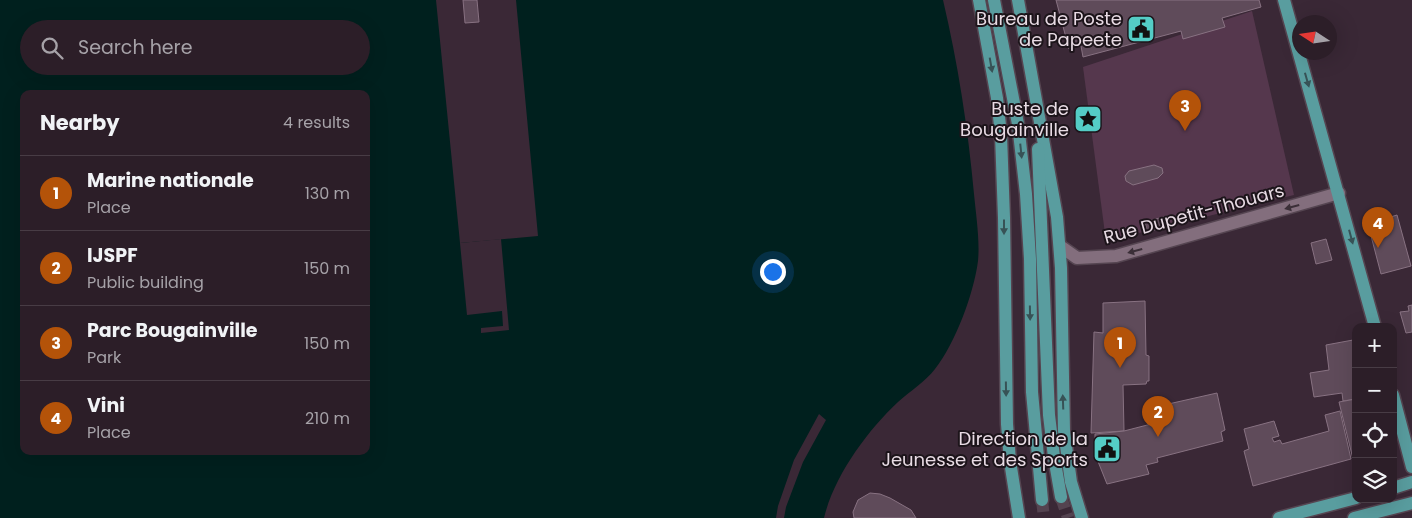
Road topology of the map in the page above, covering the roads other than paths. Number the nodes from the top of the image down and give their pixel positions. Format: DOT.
graph roads {
  1 [pos="979,0"];
  2 [pos="994,0"];
  3 [pos="1018,0"];
  4 [pos="1284,0"];
  5 [pos="1032,77"];
  6 [pos="1339,193"];
  7 [pos="1060,246"];
  8 [pos="1374,323"];
  9 [pos="1397,410"];
  10 [pos="1412,467"];
  11 [pos="1412,482"];
  12 [pos="1397,487"];
  13 [pos="1061,497"];
  14 [pos="1352,499"];
  15 [pos="1042,500"];
  16 [pos="1412,503"];
  17 [pos="1019,518"];
  18 [pos="1082,518"];
  19 [pos="1279,518"];
  20 [pos="1354,518"];
  1 -- 17 [label="main road, one-way"];
  2 -- 15 [label="main road, one-way"];
  3 -- 5 [label="main road"];
  4 -- 6 [label="main road, one-way"];
  5 -- 7 [label="main road"];
  5 -- 13 [label="main road"];
  6 -- 7 [label="street, Rue Dupetit-Thouars, one-way"];
  6 -- 8 [label="main road, one-way"];
  18 -- 7 [label="main road, one-way"];
  9 -- 10 [label="main road"];
  11 -- 12 [label="main road"];
  14 -- 19 [label="main road"];
  16 -- 20 [label="main road"];
}
